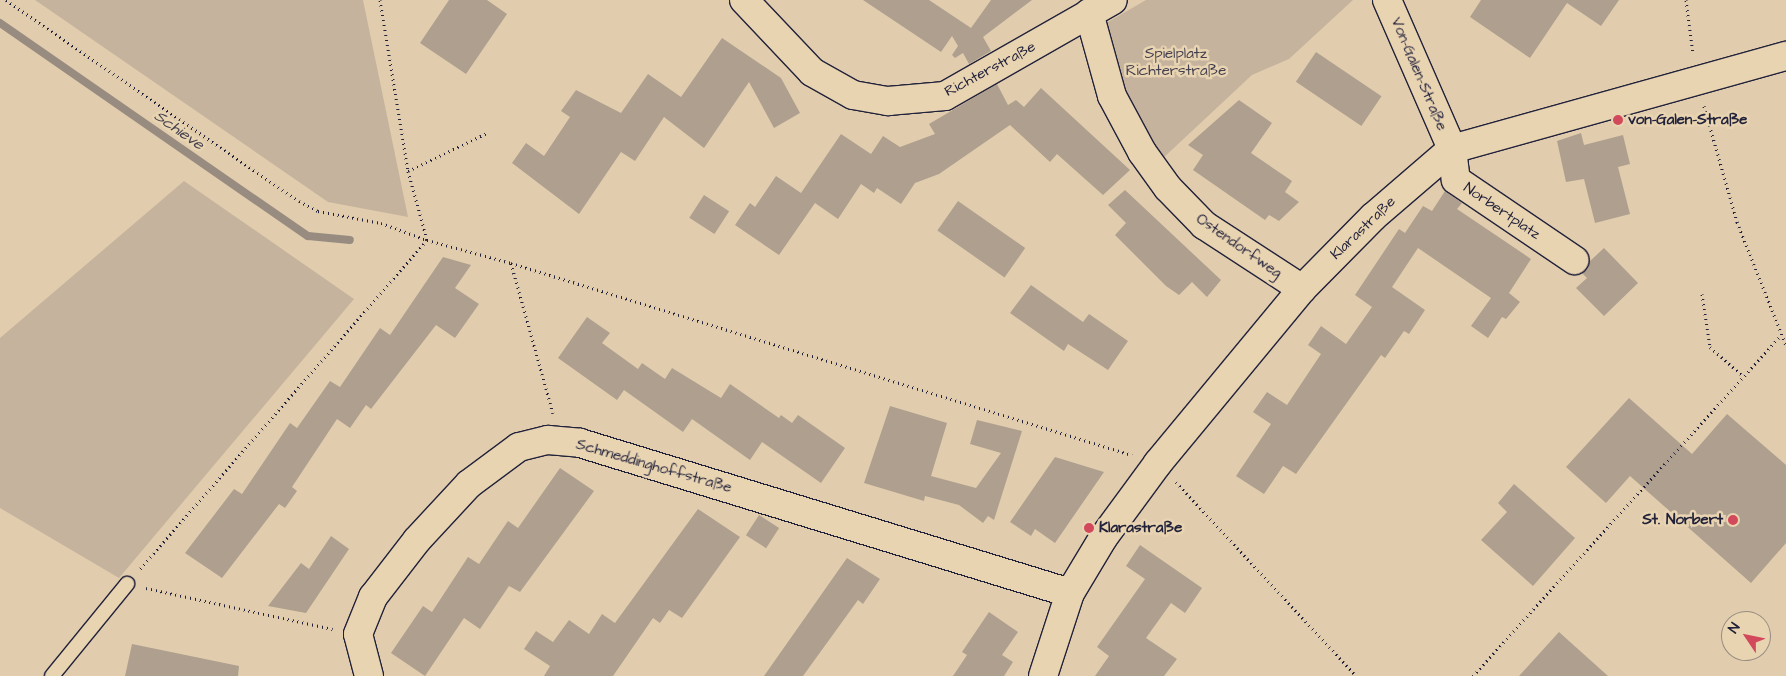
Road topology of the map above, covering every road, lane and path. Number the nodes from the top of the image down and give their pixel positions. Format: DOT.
graph roads {
  1 [pos="6,0"];
  2 [pos="380,0"];
  3 [pos="744,0"];
  4 [pos="1113,0"];
  5 [pos="1387,0"];
  6 [pos="1686,0"];
  7 [pos="1089,13"];
  8 [pos="1786,56"];
  9 [pos="1696,79"];
  10 [pos="487,133"];
  11 [pos="1452,149"];
  12 [pos="408,171"];
  13 [pos="427,240"];
  14 [pos="1574,260"];
  15 [pos="511,263"];
  16 [pos="1302,290"];
  17 [pos="1702,294"];
  18 [pos="1780,336"];
  19 [pos="1786,345"];
  20 [pos="1742,375"];
  21 [pos="561,440"];
  22 [pos="1158,463"];
  23 [pos="126,584"];
  24 [pos="1070,593"];
  25 [pos="358,634"];
  26 [pos="52,676"];
  27 [pos="369,676"];
  28 [pos="1044,676"];
  29 [pos="1356,676"];
  30 [pos="1473,676"];
  1 -- 13 [label="path"];
  2 -- 12 [label="path"];
  3 -- 7 [label="street, Richterstraße"];
  4 -- 7 [label="street, Richterstraße"];
  5 -- 11 [label="street, Von-Galen-Straße"];
  6 -- 9 [label="path"];
  7 -- 16 [label="street, Ostendorfweg"];
  8 -- 9 [label="street, Klarastraße"];
  9 -- 11 [label="street, Klarastraße"];
  9 -- 18 [label="path"];
  10 -- 12 [label="path"];
  11 -- 14 [label="street, Norbertplatz"];
  11 -- 16 [label="street, Klarastraße"];
  12 -- 13 [label="path"];
  13 -- 15 [label="path"];
  13 -- 23 [label="path"];
  15 -- 21 [label="path"];
  15 -- 22 [label="path"];
  16 -- 22 [label="street, Klarastraße"];
  17 -- 20 [label="path"];
  18 -- 19 [label="path"];
  18 -- 20 [label="path"];
  20 -- 30 [label="path"];
  21 -- 24 [label="street, Schmeddinghoffstraße"];
  21 -- 25 [label="street, Schmeddinghoffstraße"];
  22 -- 24 [label="street, Klarastraße"];
  22 -- 29 [label="path"];
  23 -- 25 [label="path"];
  23 -- 26 [label="lane"];
  24 -- 28 [label="street, Klarastraße"];
  25 -- 27 [label="street"];
}
